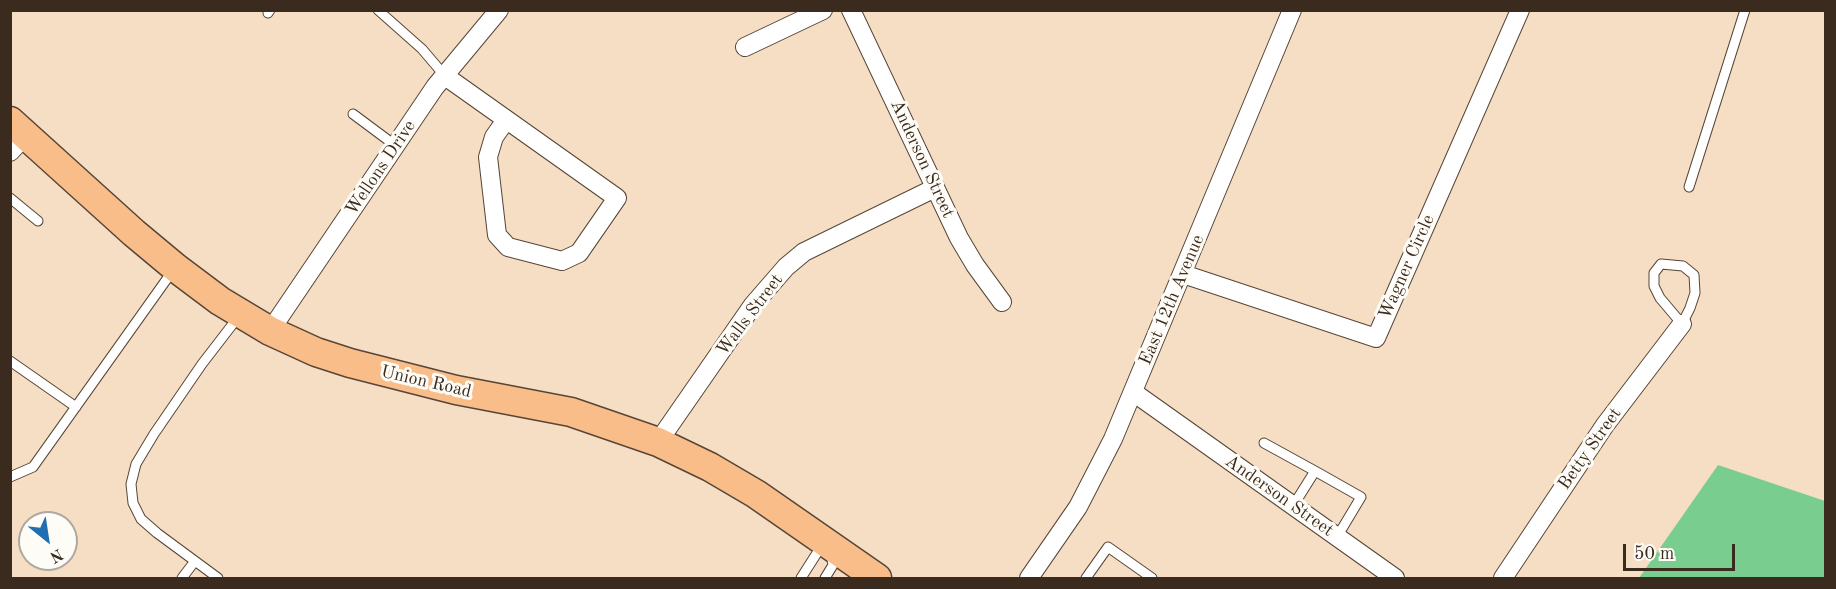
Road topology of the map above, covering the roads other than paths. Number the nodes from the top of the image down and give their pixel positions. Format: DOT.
graph roads {
  1 [pos="378,10"];
  2 [pos="499,10"];
  3 [pos="823,10"];
  4 [pos="851,10"];
  5 [pos="1292,10"];
  6 [pos="1520,10"];
  7 [pos="1745,10"];
  8 [pos="745,47"];
  9 [pos="445,76"];
  10 [pos="353,114"];
  11 [pos="506,120"];
  12 [pos="14,131"];
  13 [pos="396,146"];
  14 [pos="1689,187"];
  15 [pos="935,188"];
  16 [pos="10,198"];
  17 [pos="38,221"];
  18 [pos="176,268"];
  19 [pos="1183,274"];
  20 [pos="1002,302"];
  21 [pos="241,314"];
  22 [pos="1682,324"];
  23 [pos="270,331"];
  24 [pos="10,361"];
  25 [pos="1133,392"];
  26 [pos="76,407"];
  27 [pos="658,442"];
  28 [pos="1264,442"];
  29 [pos="1315,471"];
  30 [pos="10,477"];
  31 [pos="1293,506"];
  32 [pos="1337,537"];
  33 [pos="830,545"];
  34 [pos="195,561"];
  35 [pos="182,579"];
  36 [pos="218,579"];
  37 [pos="801,579"];
  38 [pos="825,579"];
  39 [pos="877,579"];
  40 [pos="1029,579"];
  41 [pos="1086,579"];
  42 [pos="1152,579"];
  43 [pos="1395,579"];
  44 [pos="1503,579"];
  1 -- 9 [label="lane"];
  2 -- 9 [label="street, Wellons Drive"];
  3 -- 8 [label="street"];
  4 -- 15 [label="street, Anderson Street"];
  5 -- 19 [label="street, East 12th Avenue"];
  6 -- 19 [label="street, Wagner Circle"];
  7 -- 14 [label="lane"];
  9 -- 11 [label="street"];
  9 -- 13 [label="street, Wellons Drive"];
  10 -- 13 [label="lane"];
  11 -- 11 [label="street"];
  12 -- 18 [label="main road, Union Road"];
  13 -- 23 [label="street, Wellons Drive"];
  15 -- 20 [label="street, Anderson Street"];
  15 -- 27 [label="street, Walls Street"];
  16 -- 17 [label="lane"];
  18 -- 21 [label="main road, Union Road"];
  18 -- 26 [label="lane"];
  19 -- 25 [label="street, East 12th Avenue"];
  21 -- 23 [label="main road, Union Road"];
  21 -- 34 [label="lane"];
  22 -- 22 [label="lane"];
  22 -- 44 [label="street, Betty Street"];
  23 -- 27 [label="main road, Union Road"];
  24 -- 26 [label="lane"];
  25 -- 31 [label="street, Anderson Street"];
  25 -- 40 [label="street, East 12th Avenue"];
  26 -- 30 [label="lane"];
  27 -- 33 [label="main road, Union Road"];
  28 -- 29 [label="lane"];
  29 -- 31 [label="lane"];
  29 -- 32 [label="lane"];
  31 -- 32 [label="street, Anderson Street"];
  32 -- 43 [label="street, Anderson Street"];
  33 -- 37 [label="lane"];
  33 -- 38 [label="lane"];
  33 -- 39 [label="main road, Union Road"];
  34 -- 35 [label="lane"];
  34 -- 36 [label="lane"];
  41 -- 42 [label="lane"];
}
